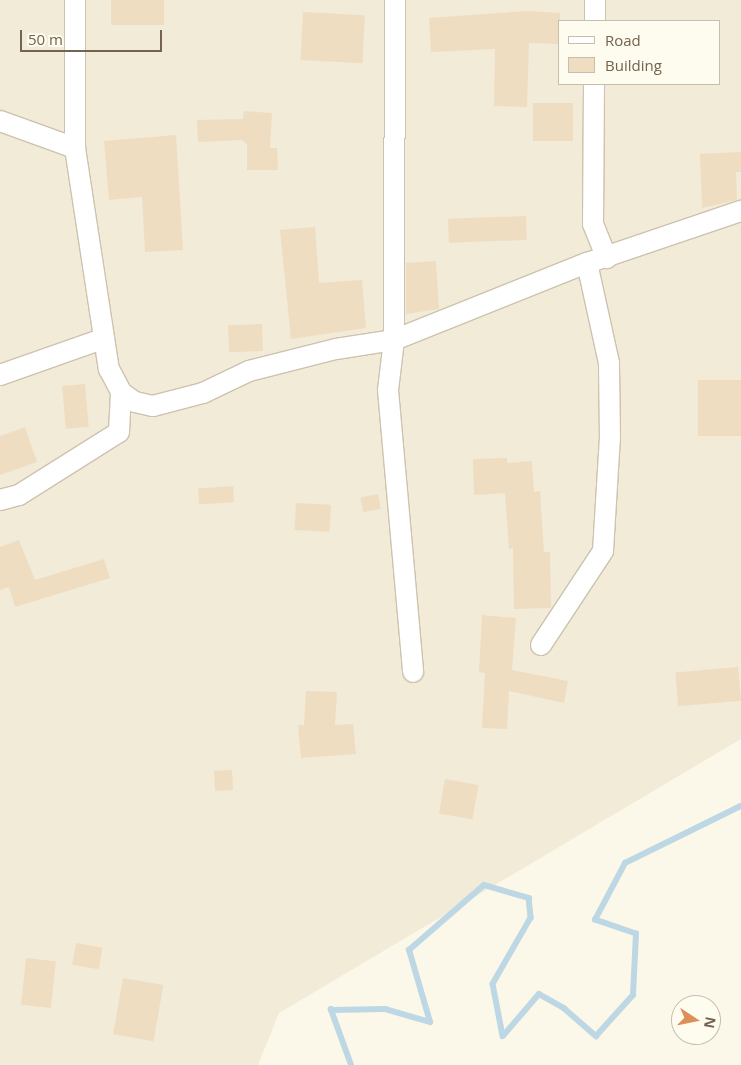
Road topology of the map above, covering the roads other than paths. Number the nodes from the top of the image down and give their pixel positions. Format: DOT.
graph roads {
  1 [pos="75,0"];
  2 [pos="395,0"];
  3 [pos="595,0"];
  4 [pos="595,20"];
  5 [pos="594,85"];
  6 [pos="0,121"];
  7 [pos="75,148"];
  8 [pos="741,211"];
  9 [pos="607,258"];
  10 [pos="587,263"];
  11 [pos="102,339"];
  12 [pos="394,340"];
  13 [pos="0,375"];
  14 [pos="121,392"];
  15 [pos="0,500"];
  16 [pos="541,645"];
  17 [pos="413,672"];
  1 -- 7 [label="street"];
  2 -- 12 [label="street"];
  3 -- 4 [label="street"];
  5 -- 9 [label="street"];
  6 -- 7 [label="street"];
  7 -- 11 [label="street"];
  8 -- 9 [label="street"];
  9 -- 10 [label="street"];
  10 -- 12 [label="street"];
  10 -- 16 [label="street"];
  11 -- 13 [label="street"];
  11 -- 14 [label="street"];
  12 -- 14 [label="street"];
  12 -- 17 [label="street"];
  14 -- 15 [label="street"];
}
